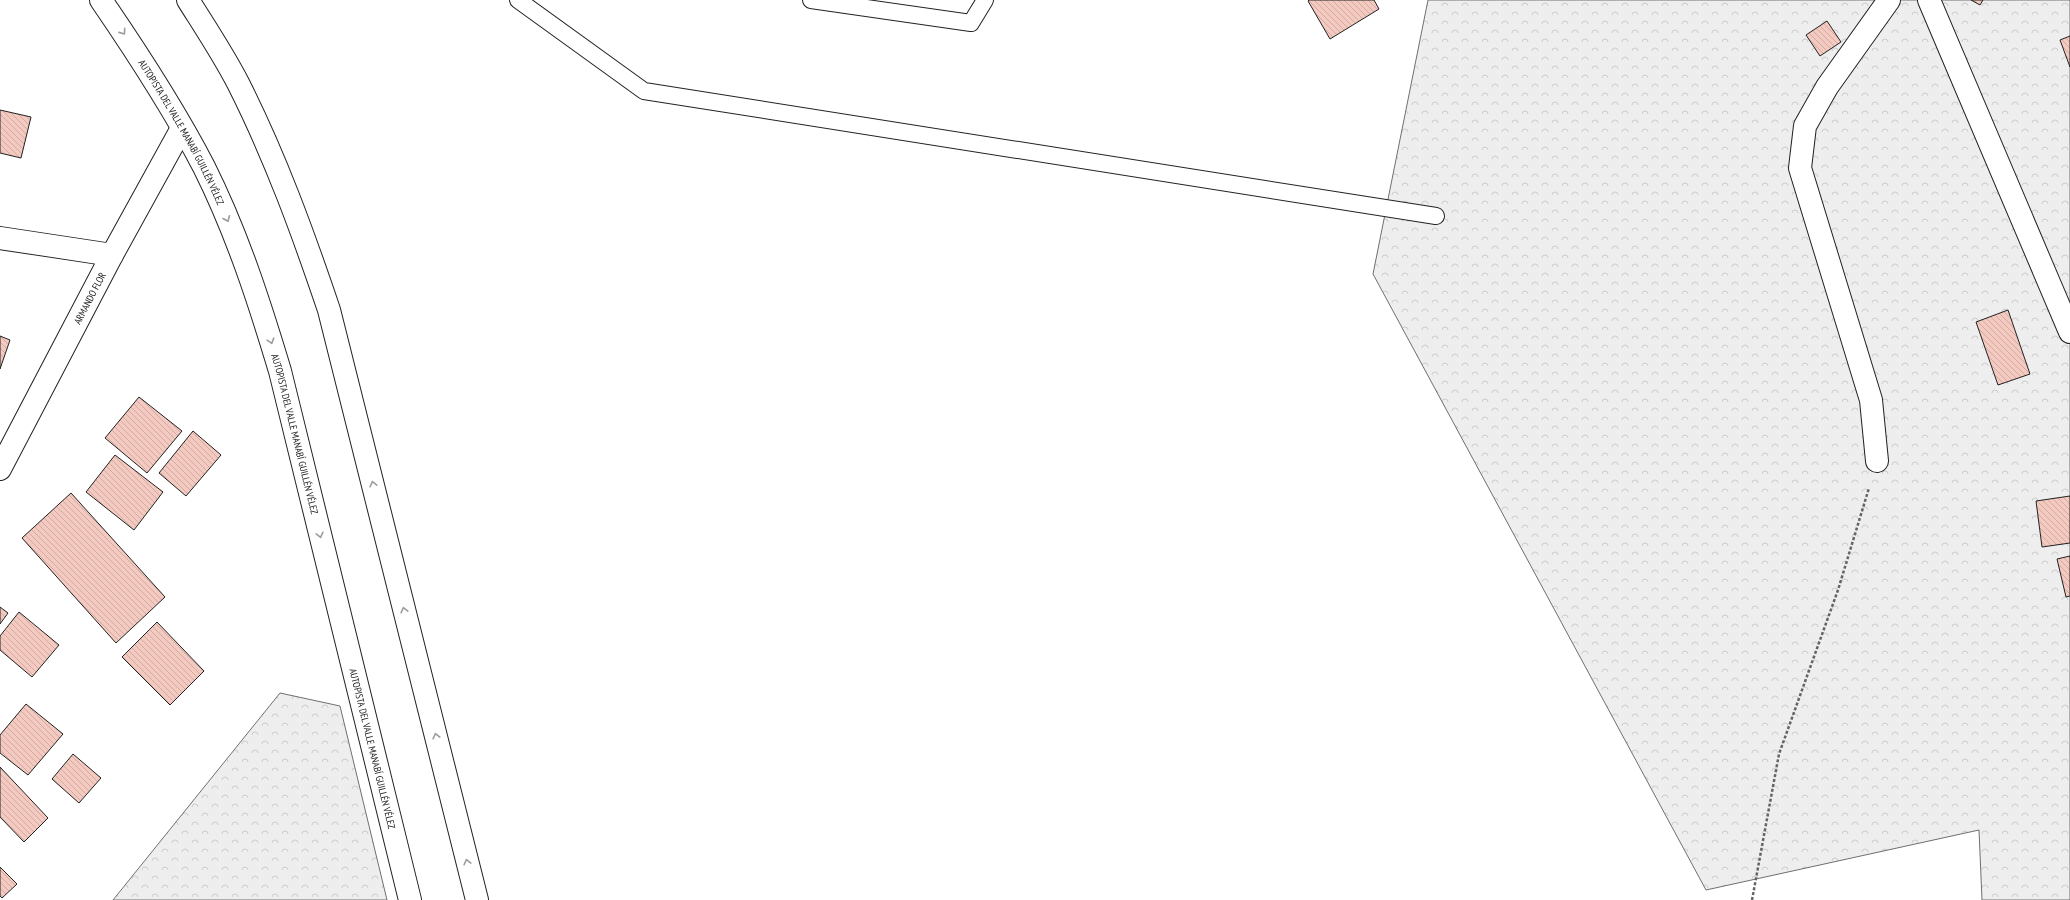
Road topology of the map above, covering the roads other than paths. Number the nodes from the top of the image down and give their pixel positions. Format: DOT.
graph roads {
  1 [pos="101,0"];
  2 [pos="188,0"];
  3 [pos="518,0"];
  4 [pos="811,0"];
  5 [pos="985,0"];
  6 [pos="1889,0"];
  7 [pos="1929,0"];
  8 [pos="182,128"];
  9 [pos="1436,216"];
  10 [pos="0,238"];
  11 [pos="112,255"];
  12 [pos="2070,332"];
  13 [pos="1877,461"];
  14 [pos="0,469"];
  15 [pos="410,900"];
  16 [pos="477,900"];
  1 -- 8 [label="main road, AUTOPISTA DEL VALLE MANABÍ GUILLÉN VÉLEZ, one-way"];
  16 -- 2 [label="main road, one-way"];
  3 -- 9 [label="lane"];
  4 -- 5 [label="lane"];
  6 -- 13 [label="main road"];
  7 -- 12 [label="main road"];
  8 -- 11 [label="main road, ARMANDO FLOR"];
  8 -- 15 [label="main road, AUTOPISTA DEL VALLE MANABÍ GUILLÉN VÉLEZ, one-way"];
  10 -- 11 [label="main road"];
  11 -- 14 [label="main road, ARMANDO FLOR"];
}
